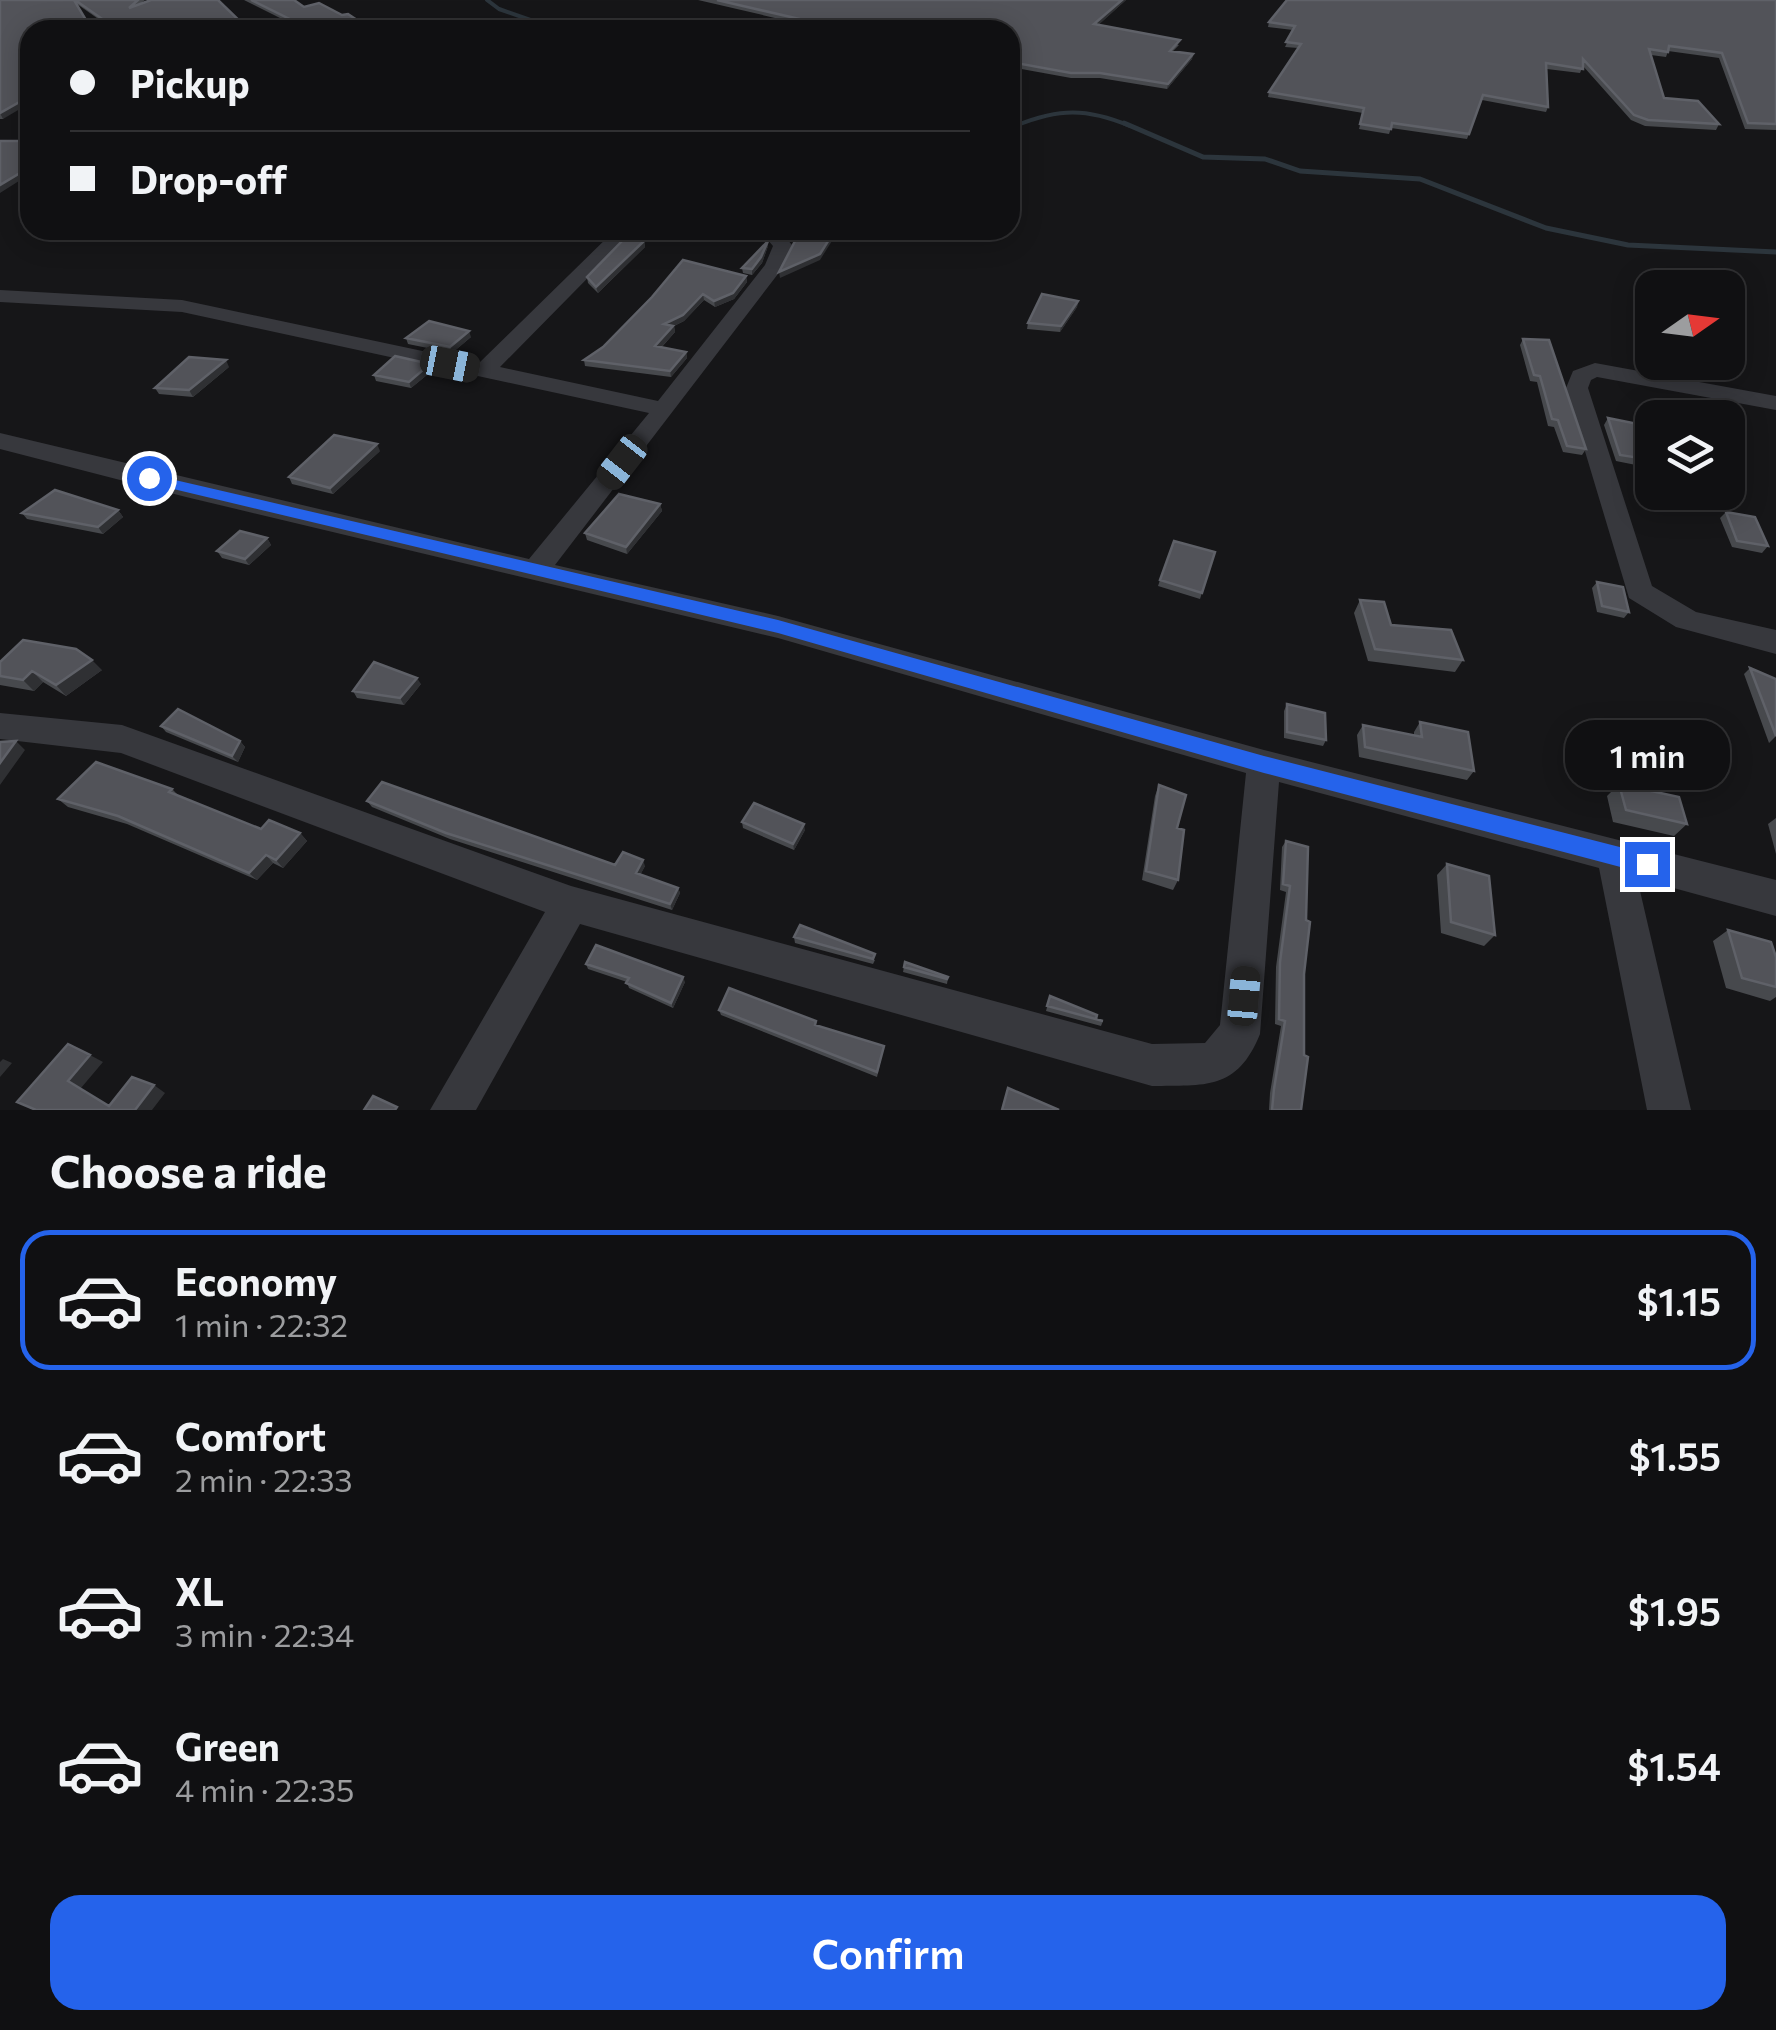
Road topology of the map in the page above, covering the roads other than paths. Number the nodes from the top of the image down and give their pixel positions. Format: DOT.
graph roads {
  1 [pos="616,240"];
  2 [pos="778,240"];
  3 [pos="0,296"];
  4 [pos="484,370"];
  5 [pos="1776,404"];
  6 [pos="664,409"];
  7 [pos="0,441"];
  8 [pos="537,568"];
  9 [pos="1776,642"];
  10 [pos="0,726"];
  11 [pos="1264,764"];
  12 [pos="1614,855"];
  13 [pos="1776,898"];
  14 [pos="571,904"];
  15 [pos="452,1110"];
  16 [pos="1669,1110"];
  1 -- 4 [label="street"];
  2 -- 6 [label="street"];
  3 -- 4 [label="street"];
  4 -- 6 [label="street"];
  5 -- 9 [label="street"];
  6 -- 8 [label="street"];
  7 -- 8 [label="street"];
  8 -- 11 [label="street"];
  10 -- 14 [label="street"];
  11 -- 12 [label="street"];
  11 -- 14 [label="street"];
  12 -- 13 [label="street"];
  12 -- 16 [label="street"];
  14 -- 15 [label="street"];
}
